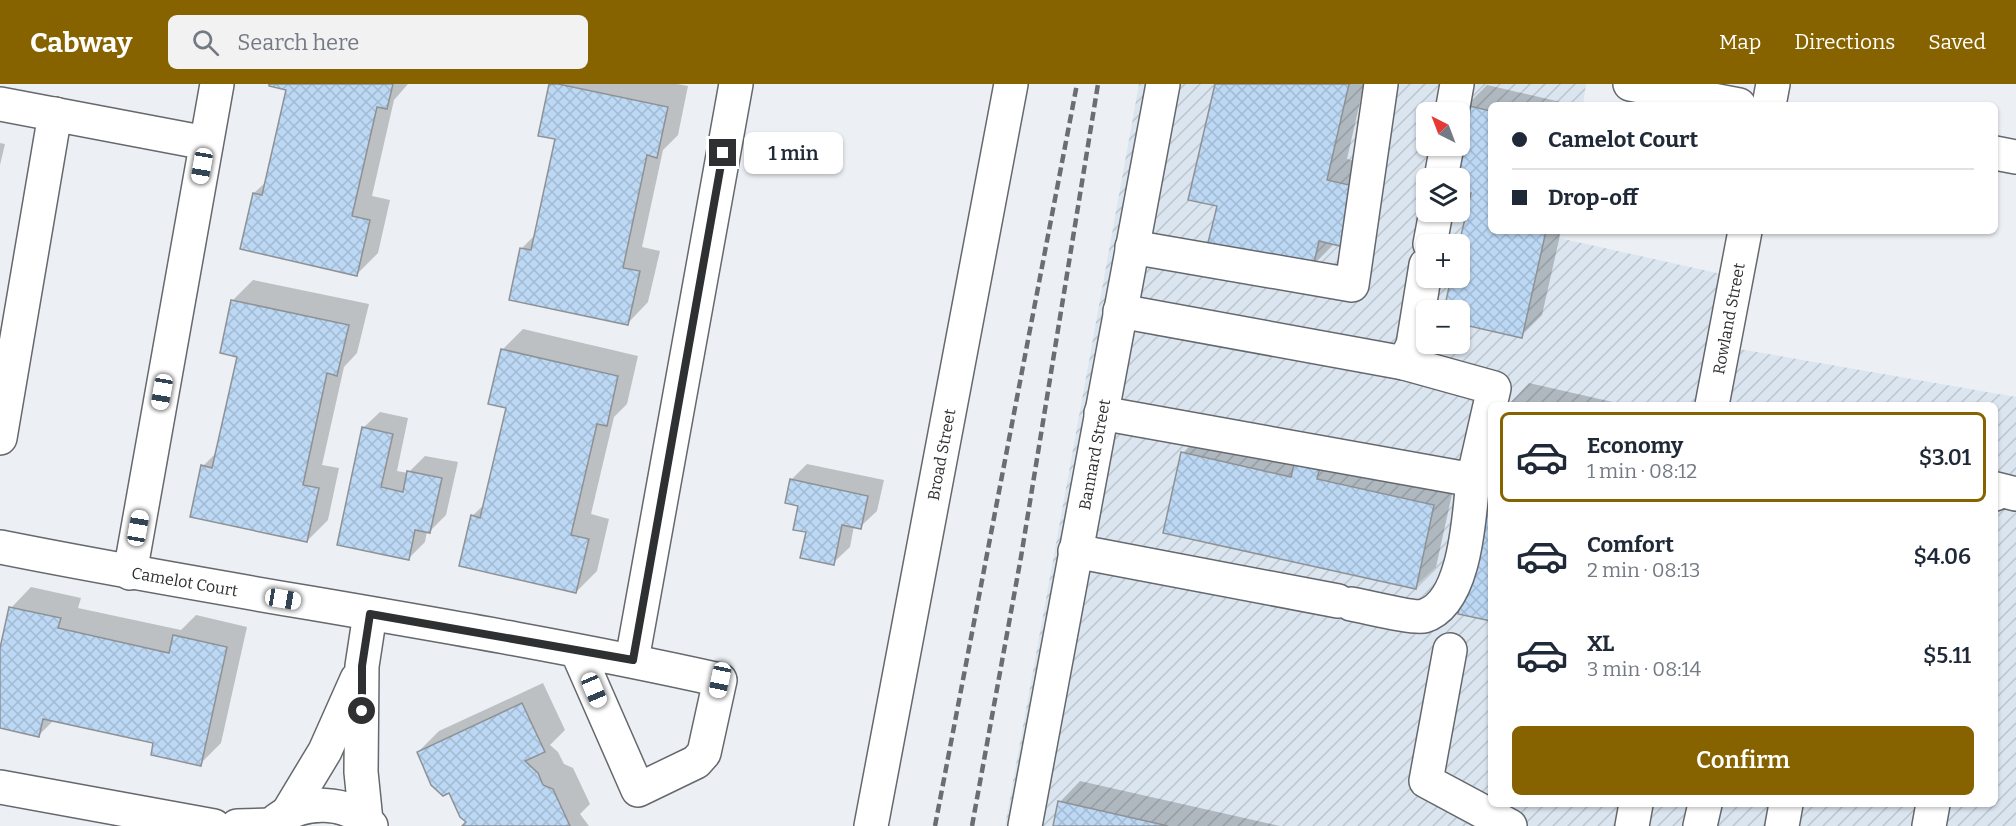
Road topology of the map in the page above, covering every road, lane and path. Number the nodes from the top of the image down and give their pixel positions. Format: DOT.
graph roads {
  1 [pos="217,84"];
  2 [pos="736,84"];
  3 [pos="1011,84"];
  4 [pos="1163,84"];
  5 [pos="1381,84"];
  6 [pos="1457,84"];
  7 [pos="1630,84"];
  8 [pos="1773,84"];
  9 [pos="1454,102"];
  10 [pos="1723,102"];
  11 [pos="1770,102"];
  12 [pos="0,104"];
  13 [pos="55,114"];
  14 [pos="206,143"];
  15 [pos="1998,154"];
  16 [pos="2016,157"];
  17 [pos="1744,234"];
  18 [pos="1132,247"];
  19 [pos="1422,288"];
  20 [pos="1120,311"];
  21 [pos="1404,363"];
  22 [pos="1491,402"];
  23 [pos="1713,402"];
  24 [pos="1101,412"];
  25 [pos="1488,414"];
  26 [pos="0,438"];
  27 [pos="1473,480"];
  28 [pos="1998,490"];
  29 [pos="2016,494"];
  30 [pos="0,548"];
  31 [pos="1075,551"];
  32 [pos="130,573"];
  33 [pos="370,614"];
  34 [pos="1449,650"];
  35 [pos="577,651"];
  36 [pos="633,660"];
  37 [pos="362,666"];
  38 [pos="0,786"];
  39 [pos="1635,807"];
  40 [pos="1704,807"];
  41 [pos="1785,807"];
  42 [pos="1932,807"];
  43 [pos="78,814"];
  44 [pos="277,822"];
  45 [pos="369,824"];
  46 [pos="214,826"];
  47 [pos="237,826"];
  48 [pos="871,826"];
  49 [pos="1025,826"];
  50 [pos="1510,826"];
  51 [pos="1632,826"];
  52 [pos="1700,826"];
  53 [pos="1782,826"];
  54 [pos="1929,826"];
  1 -- 14 [label="street"];
  2 -- 36 [label="street"];
  3 -- 48 [label="street, Broad Street"];
  4 -- 18 [label="street, Bannard Street"];
  5 -- 18 [label="street"];
  6 -- 9 [label="street"];
  7 -- 10 [label="street"];
  8 -- 11 [label="street"];
  12 -- 13 [label="street"];
  13 -- 14 [label="street"];
  13 -- 26 [label="street"];
  14 -- 32 [label="street"];
  15 -- 16 [label="street"];
  17 -- 23 [label="street, Rowland Street"];
  18 -- 20 [label="street, Bannard Street"];
  19 -- 21 [label="street"];
  20 -- 21 [label="street"];
  20 -- 24 [label="street, Bannard Street"];
  21 -- 22 [label="street"];
  24 -- 27 [label="street"];
  24 -- 31 [label="street, Bannard Street"];
  25 -- 27 [label="street"];
  27 -- 31 [label="street"];
  28 -- 29 [label="street"];
  30 -- 32 [label="street, Camelot Court"];
  31 -- 49 [label="street, Bannard Street"];
  32 -- 33 [label="street, Camelot Court"];
  33 -- 35 [label="street, Camelot Court"];
  33 -- 37 [label="street"];
  34 -- 50 [label="street"];
  35 -- 36 [label="street, Camelot Court"];
  35 -- 36 [label="street, Camelot Court"];
  37 -- 44 [label="street"];
  37 -- 45 [label="street"];
  38 -- 43 [label="street"];
  39 -- 51 [label="street"];
  40 -- 52 [label="street"];
  41 -- 53 [label="street"];
  42 -- 54 [label="street"];
  43 -- 46 [label="street"];
  44 -- 45 [label="street"];
  44 -- 47 [label="street"];
}
